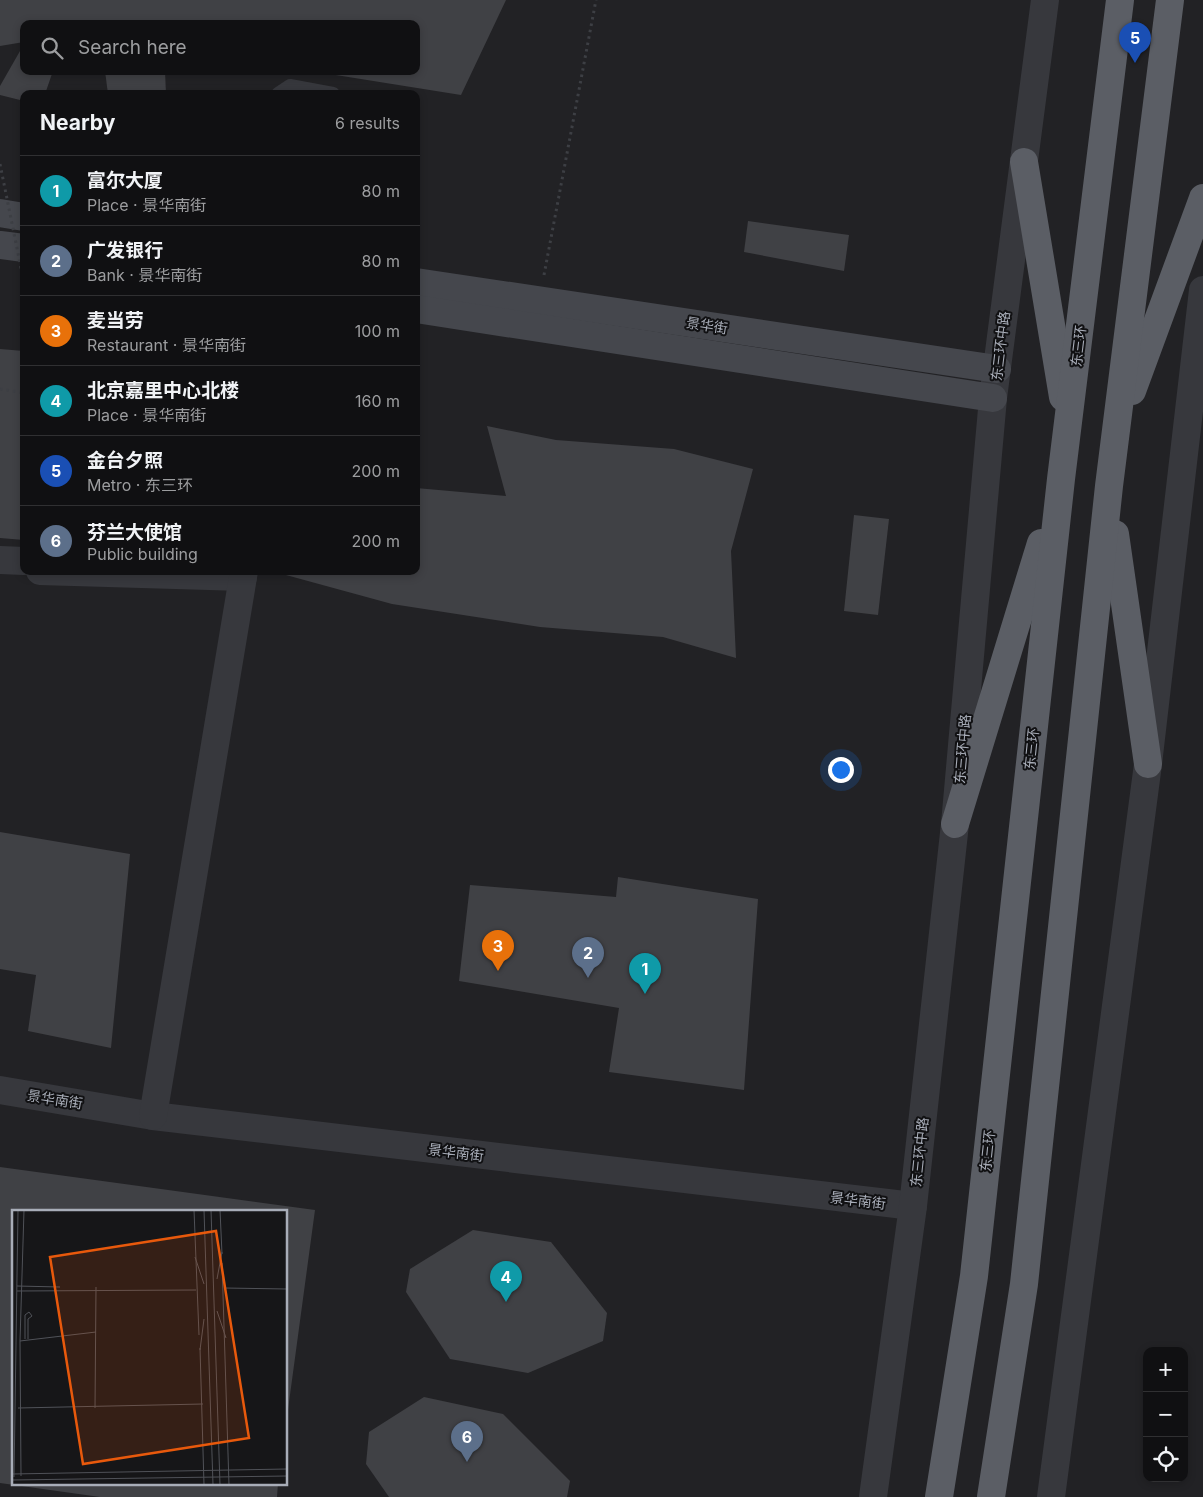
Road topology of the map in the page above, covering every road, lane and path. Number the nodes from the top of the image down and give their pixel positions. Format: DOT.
graph roads {
  1 [pos="596,0"];
  2 [pos="1045,0"];
  3 [pos="1120,0"];
  4 [pos="1170,0"];
  5 [pos="284,90"];
  6 [pos="312,90"];
  7 [pos="1024,162"];
  8 [pos="0,164"];
  9 [pos="1203,198"];
  10 [pos="0,213"];
  11 [pos="20,216"];
  12 [pos="0,244"];
  13 [pos="20,247"];
  14 [pos="20,263"];
  15 [pos="420,283"];
  16 [pos="1203,290"];
  17 [pos="540,300"];
  18 [pos="420,310"];
  19 [pos="997,369"];
  20 [pos="0,389"];
  21 [pos="20,392"];
  22 [pos="993,398"];
  23 [pos="1196,416"];
  24 [pos="1068,428"];
  25 [pos="1115,436"];
  26 [pos="1061,479"];
  27 [pos="1109,486"];
  28 [pos="0,560"];
  29 [pos="20,561"];
  30 [pos="0,570"];
  31 [pos="20,571"];
  32 [pos="238,575"];
  33 [pos="1148,764"];
  34 [pos="955,824"];
  35 [pos="0,1090"];
  36 [pos="147,1115"];
  37 [pos="913,1206"];
  38 [pos="873,1497"];
  39 [pos="939,1497"];
  40 [pos="991,1497"];
  41 [pos="1051,1497"];
  1 -- 17 [label="path"];
  2 -- 7 [label="street, 东三环中路"];
  3 -- 24 [label="highway, 东三环"];
  4 -- 25 [label="highway"];
  5 -- 6 [label="lane"];
  7 -- 19 [label="street, 东三环中路"];
  7 -- 24 [label="highway"];
  8 -- 14 [label="path, bridge"];
  9 -- 25 [label="highway"];
  10 -- 11 [label="main road"];
  12 -- 13 [label="main road"];
  15 -- 17 [label="main road, 景华街"];
  16 -- 23 [label="street"];
  17 -- 19 [label="main road, 景华街"];
  18 -- 22 [label="main road, 景华街"];
  19 -- 22 [label="street, 东三环中路"];
  20 -- 21 [label="path"];
  22 -- 34 [label="street, 东三环中路"];
  23 -- 33 [label="street"];
  24 -- 26 [label="highway, 东三环"];
  25 -- 27 [label="highway"];
  26 -- 34 [label="highway"];
  26 -- 39 [label="highway, 东三环"];
  27 -- 33 [label="highway"];
  27 -- 40 [label="highway"];
  28 -- 29 [label="street"];
  30 -- 31 [label="street"];
  32 -- 36 [label="street"];
  33 -- 41 [label="street"];
  34 -- 37 [label="street, 东三环中路"];
  35 -- 36 [label="street, 景华南街"];
  36 -- 37 [label="street, 景华南街"];
  37 -- 38 [label="street, 东三环中路"];
}
